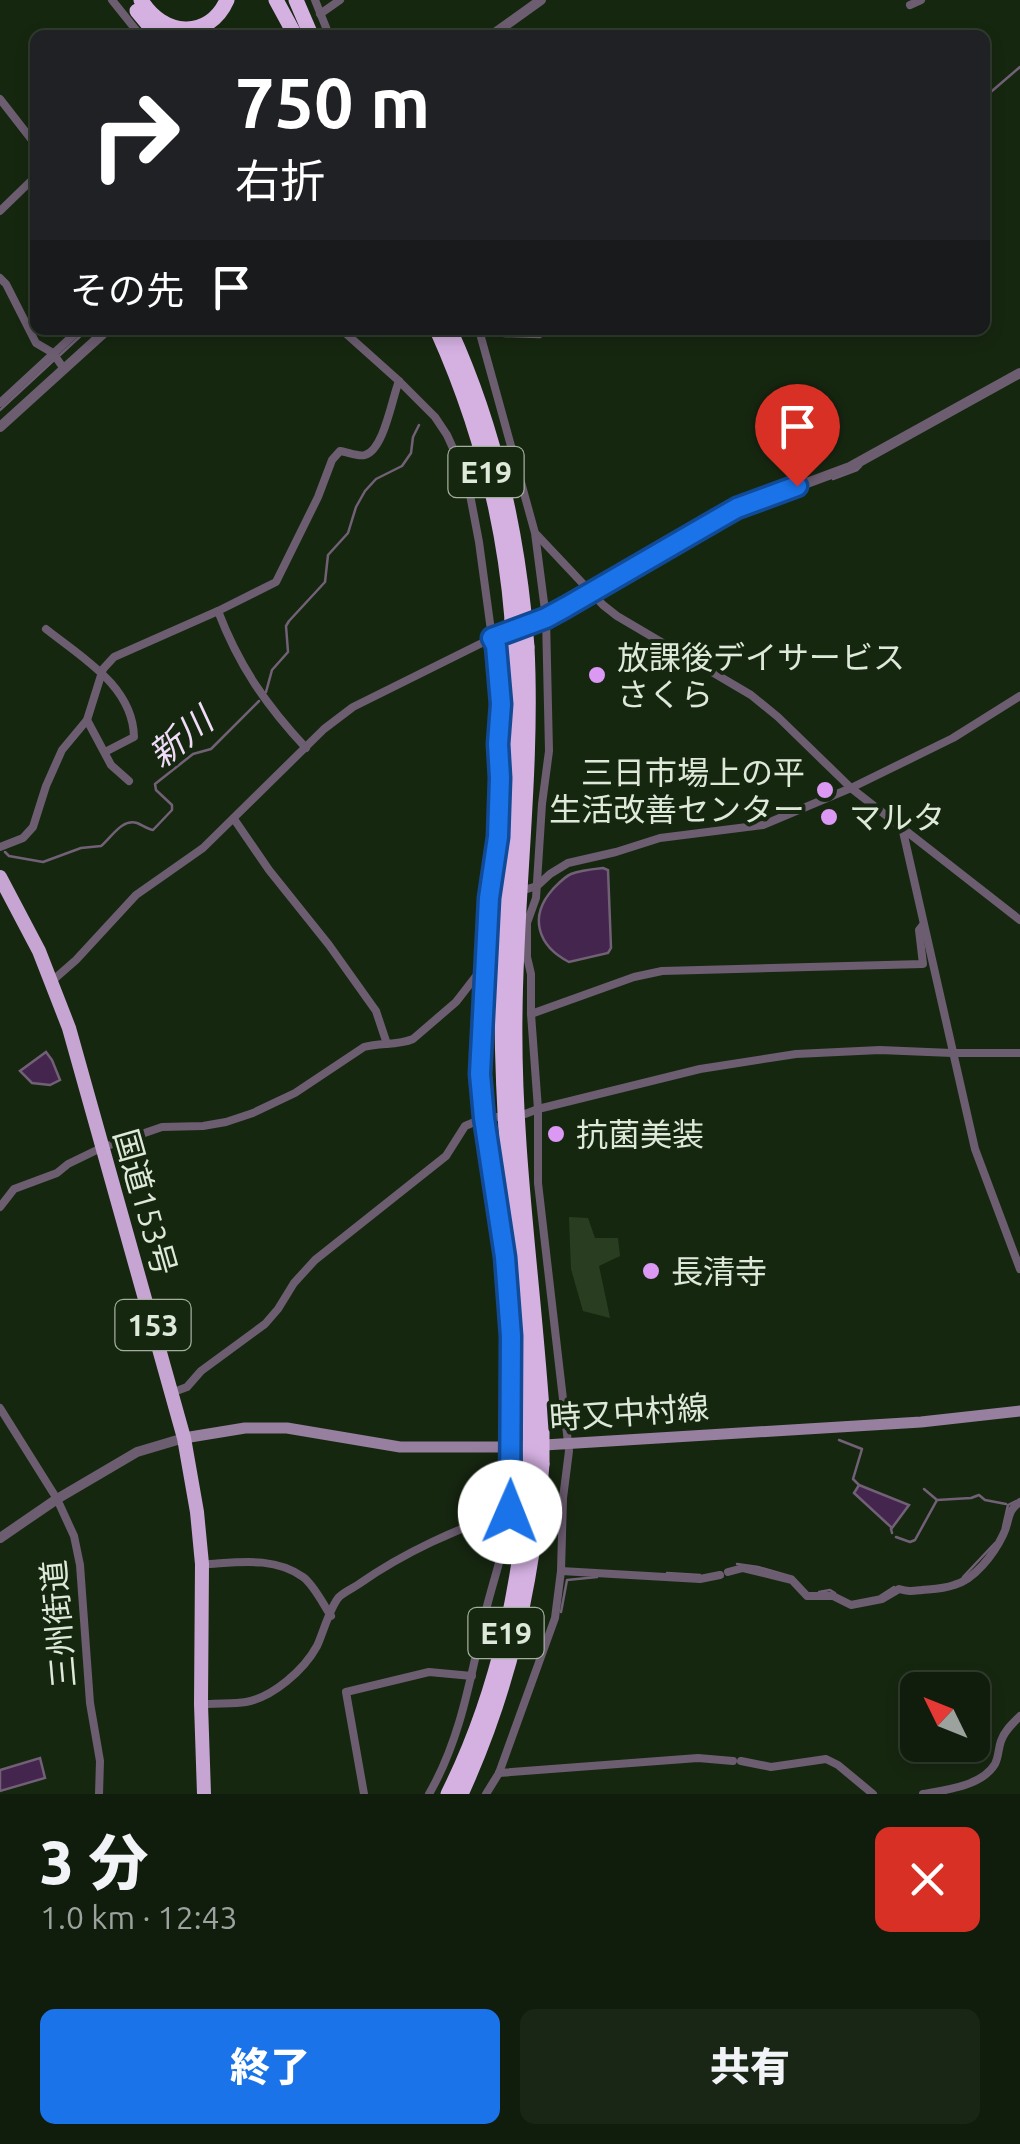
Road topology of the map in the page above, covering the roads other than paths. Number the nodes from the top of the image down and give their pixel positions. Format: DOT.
graph roads {
  1 [pos="112,0"];
  2 [pos="132,0"];
  3 [pos="141,0"];
  4 [pos="227,0"];
  5 [pos="265,0"];
  6 [pos="276,0"];
  7 [pos="296,0"];
  8 [pos="315,0"];
  9 [pos="340,0"];
  10 [pos="541,0"];
  11 [pos="921,0"];
  12 [pos="910,5"];
  13 [pos="321,17"];
  14 [pos="136,30"];
  15 [pos="153,30"];
  16 [pos="281,30"];
  17 [pos="292,30"];
  18 [pos="310,30"];
  19 [pos="314,30"];
  20 [pos="327,30"];
  21 [pos="499,30"];
  22 [pos="0,98"];
  23 [pos="30,137"];
  24 [pos="30,182"];
  25 [pos="0,212"];
  26 [pos="0,278"];
  27 [pos="30,331"];
  28 [pos="32,335"];
  29 [pos="73,335"];
  30 [pos="101,335"];
  31 [pos="348,335"];
  32 [pos="439,335"];
  33 [pos="452,335"];
  34 [pos="480,335"];
  35 [pos="53,355"];
  36 [pos="62,366"];
  37 [pos="1020,373"];
  38 [pos="399,381"];
  39 [pos="0,403"];
  40 [pos="0,426"];
  41 [pos="518,465"];
  42 [pos="504,470"];
  43 [pos="479,478"];
  44 [pos="467,480"];
  45 [pos="535,533"];
  46 [pos="590,592"];
  47 [pos="218,610"];
  48 [pos="518,616"];
  49 [pos="546,618"];
  50 [pos="46,630"];
  51 [pos="492,638"];
  52 [pos="102,673"];
  53 [pos="1020,696"];
  54 [pos="87,720"];
  55 [pos="306,748"];
  56 [pos="105,752"];
  57 [pos="128,781"];
  58 [pos="851,788"];
  59 [pos="234,820"];
  60 [pos="902,827"];
  61 [pos="0,847"];
  62 [pos="0,877"];
  63 [pos="537,886"];
  64 [pos="524,890"];
  65 [pos="1020,920"];
  66 [pos="923,925"];
  67 [pos="487,962"];
  68 [pos="52,981"];
  69 [pos="530,1014"];
  70 [pos="387,1044"];
  71 [pos="952,1053"];
  72 [pos="1020,1053"];
  73 [pos="538,1108"];
  74 [pos="525,1114"];
  75 [pos="497,1117"];
  76 [pos="484,1118"];
  77 [pos="102,1148"];
  78 [pos="0,1206"];
  79 [pos="1020,1269"];
  80 [pos="178,1390"];
  81 [pos="0,1408"];
  82 [pos="1020,1410"];
  83 [pos="184,1438"];
  84 [pos="569,1444"];
  85 [pos="512,1447"];
  86 [pos="536,1464"];
  87 [pos="56,1500"];
  88 [pos="1020,1502"];
  89 [pos="510,1512"];
  90 [pos="0,1538"];
  91 [pos="210,1564"];
  92 [pos="561,1571"];
  93 [pos="331,1616"];
  94 [pos="555,1618"];
  95 [pos="544,1620"];
  96 [pos="472,1676"];
  97 [pos="208,1704"];
  98 [pos="1020,1716"];
  99 [pos="499,1773"];
  100 [pos="99,1794"];
  101 [pos="204,1794"];
  102 [pos="364,1794"];
  103 [pos="429,1794"];
  104 [pos="448,1794"];
  105 [pos="462,1794"];
  106 [pos="486,1794"];
  107 [pos="873,1794"];
  108 [pos="923,1794"];
  1 -- 14 [label="street"];
  2 -- 15 [label="highway"];
  3 -- 4 [label="highway"];
  5 -- 16 [label="highway"];
  6 -- 17 [label="highway"];
  7 -- 18 [label="highway"];
  8 -- 13 [label="street"];
  9 -- 13 [label="street"];
  10 -- 21 [label="street"];
  11 -- 12 [label="street"];
  13 -- 19 [label="street"];
  13 -- 20 [label="street"];
  22 -- 23 [label="street"];
  24 -- 25 [label="street"];
  26 -- 27 [label="street"];
  28 -- 35 [label="street"];
  29 -- 35 [label="street"];
  30 -- 36 [label="street"];
  31 -- 38 [label="street"];
  32 -- 48 [label="highway, E19"];
  33 -- 48 [label="highway, E19"];
  34 -- 41 [label="street"];
  35 -- 36 [label="street"];
  35 -- 39 [label="street"];
  36 -- 40 [label="street"];
  37 -- 46 [label="street"];
  38 -- 44 [label="street"];
  38 -- 47 [label="street"];
  41 -- 42 [label="street"];
  41 -- 45 [label="street"];
  43 -- 44 [label="street"];
  44 -- 51 [label="street"];
  45 -- 46 [label="street"];
  45 -- 49 [label="street"];
  46 -- 49 [label="street"];
  46 -- 58 [label="street"];
  47 -- 52 [label="street"];
  47 -- 55 [label="street"];
  48 -- 86 [label="highway, E19, bridge"];
  49 -- 51 [label="street"];
  49 -- 63 [label="street"];
  50 -- 52 [label="street"];
  51 -- 55 [label="street"];
  51 -- 67 [label="street"];
  52 -- 54 [label="street"];
  52 -- 56 [label="street"];
  53 -- 58 [label="street"];
  54 -- 56 [label="street"];
  54 -- 61 [label="street"];
  55 -- 59 [label="street"];
  56 -- 57 [label="street"];
  58 -- 60 [label="street"];
  58 -- 63 [label="street"];
  59 -- 68 [label="street"];
  59 -- 70 [label="street"];
  60 -- 65 [label="street"];
  60 -- 66 [label="street"];
  62 -- 68 [label="highway, 国道153号 / 153"];
  63 -- 64 [label="street"];
  63 -- 69 [label="street"];
  66 -- 69 [label="street"];
  66 -- 71 [label="street"];
  67 -- 70 [label="street"];
  67 -- 76 [label="street"];
  68 -- 77 [label="highway, 国道153号 / 153"];
  69 -- 73 [label="street"];
  70 -- 77 [label="street"];
  71 -- 72 [label="street"];
  71 -- 73 [label="street"];
  71 -- 79 [label="street"];
  73 -- 74 [label="street"];
  73 -- 84 [label="street"];
  75 -- 76 [label="street"];
  76 -- 80 [label="street"];
  76 -- 85 [label="street"];
  77 -- 78 [label="street"];
  77 -- 83 [label="highway, 国道153号 / 153"];
  81 -- 87 [label="street, 三州街道"];
  82 -- 84 [label="main road, 時又中村線"];
  83 -- 85 [label="main road, 時又中村線"];
  83 -- 87 [label="street"];
  83 -- 101 [label="highway, 国道153号 / 153"];
  84 -- 85 [label="main road, 時又中村線"];
  84 -- 92 [label="street"];
  85 -- 89 [label="street"];
  86 -- 104 [label="highway, E19"];
  86 -- 105 [label="highway, E19"];
  87 -- 90 [label="street"];
  87 -- 100 [label="street, 三州街道"];
  88 -- 92 [label="street"];
  89 -- 93 [label="street"];
  89 -- 96 [label="street"];
  91 -- 93 [label="street"];
  92 -- 94 [label="street"];
  93 -- 97 [label="street"];
  94 -- 95 [label="street"];
  94 -- 99 [label="street"];
  96 -- 102 [label="street"];
  96 -- 103 [label="street"];
  98 -- 108 [label="street"];
  99 -- 106 [label="street"];
  99 -- 107 [label="street"];
}
